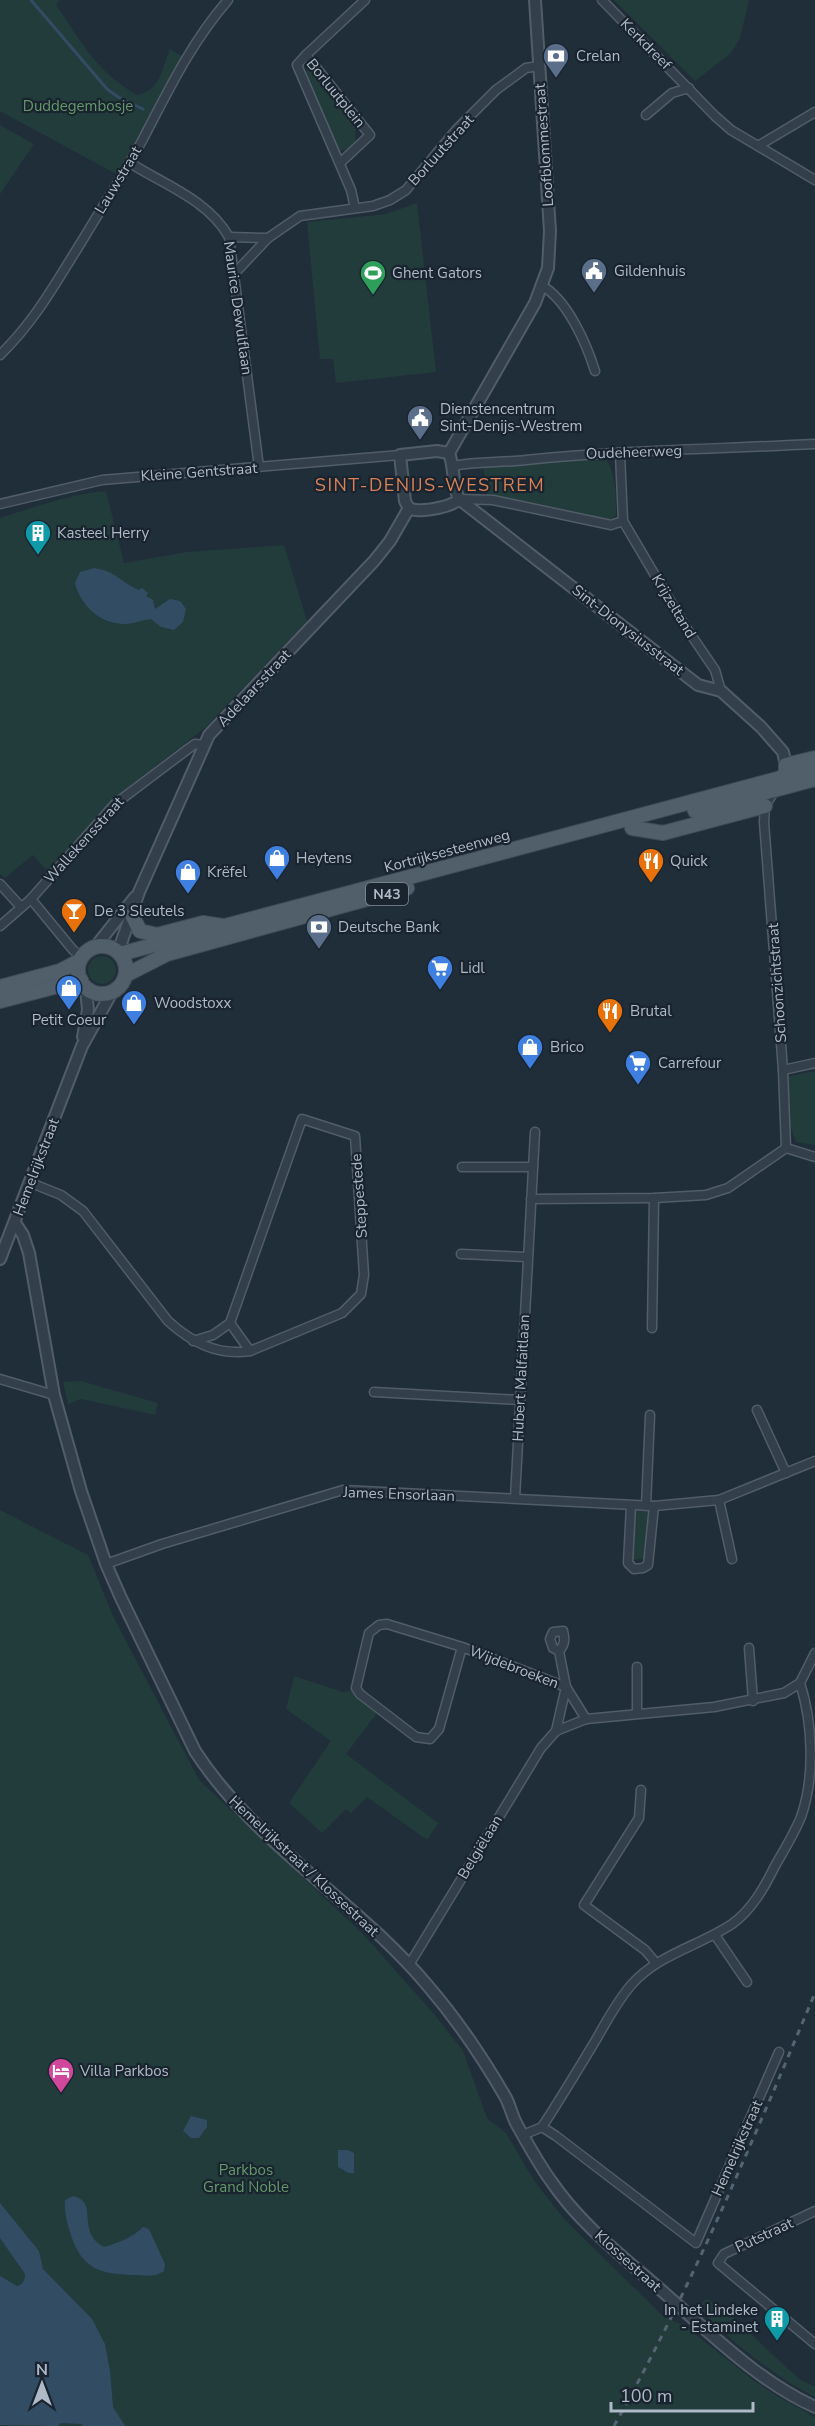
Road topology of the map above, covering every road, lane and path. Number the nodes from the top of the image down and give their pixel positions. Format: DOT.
graph roads {
  1 [pos="228,0"];
  2 [pos="365,0"];
  3 [pos="602,0"];
  4 [pos="533,1"];
  5 [pos="306,55"];
  6 [pos="539,66"];
  7 [pos="690,88"];
  8 [pos="815,112"];
  9 [pos="646,115"];
  10 [pos="758,146"];
  11 [pos="130,163"];
  12 [pos="340,163"];
  13 [pos="815,180"];
  14 [pos="355,208"];
  15 [pos="229,237"];
  16 [pos="268,238"];
  17 [pos="234,274"];
  18 [pos="542,286"];
  19 [pos="0,355"];
  20 [pos="595,371"];
  21 [pos="815,444"];
  22 [pos="449,453"];
  23 [pos="620,454"];
  24 [pos="400,455"];
  25 [pos="453,466"];
  26 [pos="259,467"];
  27 [pos="459,499"];
  28 [pos="0,504"];
  29 [pos="409,508"];
  30 [pos="623,521"];
  31 [pos="721,691"];
  32 [pos="203,746"];
  33 [pos="815,758"];
  34 [pos="815,770"];
  35 [pos="781,778"];
  36 [pos="815,779"];
  37 [pos="765,806"];
  38 [pos="632,828"];
  39 [pos="0,884"];
  40 [pos="139,892"];
  41 [pos="31,899"];
  42 [pos="21,907"];
  43 [pos="132,915"];
  44 [pos="0,926"];
  45 [pos="227,927"];
  46 [pos="96,946"];
  47 [pos="119,953"];
  48 [pos="80,959"];
  49 [pos="126,975"];
  50 [pos="83,984"];
  51 [pos="0,987"];
  52 [pos="112,992"];
  53 [pos="0,1002"];
  54 [pos="82,1046"];
  55 [pos="815,1063"];
  56 [pos="783,1070"];
  57 [pos="535,1132"];
  58 [pos="786,1148"];
  59 [pos="815,1157"];
  60 [pos="462,1167"];
  61 [pos="533,1167"];
  62 [pos="31,1183"];
  63 [pos="654,1198"];
  64 [pos="531,1199"];
  65 [pos="15,1223"];
  66 [pos="460,1254"];
  67 [pos="527,1257"];
  68 [pos="0,1259"];
  69 [pos="230,1323"];
  70 [pos="652,1328"];
  71 [pos="193,1341"];
  72 [pos="250,1351"];
  73 [pos="0,1379"];
  74 [pos="374,1392"];
  75 [pos="54,1395"];
  76 [pos="520,1400"];
  77 [pos="757,1410"];
  78 [pos="650,1414"];
  79 [pos="815,1461"];
  80 [pos="786,1473"];
  81 [pos="515,1498"];
  82 [pos="719,1500"];
  83 [pos="631,1506"];
  84 [pos="650,1506"];
  85 [pos="732,1559"];
  86 [pos="106,1564"];
  87 [pos="462,1647"];
  88 [pos="749,1648"];
  89 [pos="559,1651"];
  90 [pos="815,1653"];
  91 [pos="637,1667"];
  92 [pos="800,1683"];
  93 [pos="566,1687"];
  94 [pos="753,1701"];
  95 [pos="637,1713"];
  96 [pos="586,1719"];
  97 [pos="556,1731"];
  98 [pos="812,1735"];
  99 [pos="641,1790"];
  100 [pos="715,1935"];
  101 [pos="656,1963"];
  102 [pos="409,1965"];
  103 [pos="747,1982"];
  104 [pos="779,2052"];
  105 [pos="542,2127"];
  106 [pos="523,2135"];
  107 [pos="815,2211"];
  108 [pos="815,2344"];
  109 [pos="815,2407"];
  1 -- 11 [label="street, Lauwstraat"];
  2 -- 5 [label="street"];
  3 -- 7 [label="street, Kerkdreef"];
  4 -- 6 [label="street, Loofblommestraat"];
  5 -- 12 [label="street, Borluutplein"];
  5 -- 12 [label="street, Borluutplein"];
  6 -- 14 [label="street, Borluutstraat"];
  6 -- 18 [label="street, Loofblommestraat"];
  7 -- 9 [label="street"];
  7 -- 10 [label="street, Kerkdreef"];
  8 -- 10 [label="street"];
  10 -- 13 [label="street, Kerkdreef"];
  11 -- 15 [label="street, Maurice Dewulflaan"];
  11 -- 19 [label="street, Lauwstraat"];
  12 -- 14 [label="street, Borluutplein"];
  14 -- 16 [label="street, Borluutstraat"];
  15 -- 16 [label="street"];
  15 -- 17 [label="street, Maurice Dewulflaan"];
  16 -- 17 [label="street, Borluutstraat"];
  17 -- 26 [label="street, Maurice Dewulflaan"];
  18 -- 20 [label="street"];
  18 -- 22 [label="street, Loofblommestraat"];
  21 -- 23 [label="street, Oudeheerweg"];
  22 -- 24 [label="street"];
  22 -- 25 [label="street"];
  23 -- 25 [label="street, Oudeheerweg"];
  23 -- 30 [label="street, Krijzeltand"];
  24 -- 26 [label="street, Kleine Gentstraat"];
  24 -- 29 [label="street"];
  25 -- 27 [label="street"];
  26 -- 28 [label="street, Kleine Gentstraat"];
  27 -- 29 [label="street"];
  27 -- 30 [label="street"];
  27 -- 31 [label="street, Sint-Dionysiusstraat"];
  29 -- 32 [label="street, Adelaarsstraat"];
  30 -- 31 [label="street, Krijzeltand"];
  31 -- 35 [label="street, Sint-Dionysiusstraat"];
  32 -- 40 [label="street, Adelaarsstraat"];
  32 -- 41 [label="street, Wallekensstraat"];
  33 -- 35 [label="main road, Kortrijksesteenweg / N43"];
  34 -- 35 [label="main road, Kortrijksesteenweg / N43"];
  35 -- 36 [label="main road, Kortrijksesteenweg / N43"];
  35 -- 37 [label="street"];
  35 -- 38 [label="main road, Kortrijksesteenweg / N43"];
  35 -- 45 [label="main road, Kortrijksesteenweg / N43"];
  37 -- 38 [label="main road, N43"];
  37 -- 56 [label="street, Schoonzichtstraat"];
  38 -- 49 [label="main road, Kortrijksesteenweg / N43"];
  39 -- 42 [label="street"];
  40 -- 43 [label="street, Adelaarsstraat"];
  40 -- 46 [label="street, Adelaarsstraat"];
  41 -- 42 [label="street, Wallekensstraat"];
  41 -- 48 [label="street"];
  42 -- 44 [label="street, Wallekensstraat"];
  43 -- 45 [label="main road, N43"];
  43 -- 47 [label="street, Adelaarsstraat"];
  45 -- 47 [label="main road, Kortrijksesteenweg / N43"];
  46 -- 47 [label="main road, N43"];
  46 -- 48 [label="main road"];
  47 -- 49 [label="main road"];
  48 -- 50 [label="main road"];
  48 -- 51 [label="main road"];
  49 -- 52 [label="main road, N43"];
  50 -- 52 [label="main road"];
  50 -- 53 [label="main road"];
  50 -- 54 [label="street, Hemelrijkstraat"];
  52 -- 54 [label="street, Hemelrijkstraat"];
  54 -- 62 [label="street, Hemelrijkstraat"];
  55 -- 56 [label="street"];
  56 -- 58 [label="street, Schoonzichtstraat"];
  57 -- 61 [label="street, Hubert Malfaitlaan"];
  58 -- 59 [label="street"];
  58 -- 63 [label="street"];
  60 -- 61 [label="street"];
  61 -- 64 [label="street, Hubert Malfaitlaan"];
  62 -- 65 [label="street, Hemelrijkstraat"];
  62 -- 71 [label="street, Steppestede"];
  63 -- 64 [label="street"];
  63 -- 70 [label="street"];
  64 -- 67 [label="street, Hubert Malfaitlaan"];
  65 -- 68 [label="street"];
  65 -- 75 [label="street, Hemelrijkstraat"];
  66 -- 67 [label="street"];
  67 -- 76 [label="street, Hubert Malfaitlaan"];
  69 -- 71 [label="street"];
  69 -- 72 [label="street"];
  69 -- 72 [label="street, Steppestede"];
  71 -- 72 [label="street, Steppestede"];
  73 -- 75 [label="street"];
  74 -- 76 [label="street"];
  75 -- 86 [label="street, Hemelrijkstraat / Klossestraat"];
  76 -- 81 [label="street, Hubert Malfaitlaan"];
  77 -- 80 [label="street"];
  78 -- 84 [label="street"];
  79 -- 80 [label="street, James Ensorlaan"];
  80 -- 82 [label="street, James Ensorlaan"];
  81 -- 83 [label="street, James Ensorlaan"];
  81 -- 86 [label="street, James Ensorlaan"];
  82 -- 84 [label="street, James Ensorlaan"];
  82 -- 85 [label="street"];
  83 -- 84 [label="street, James Ensorlaan"];
  83 -- 84 [label="street"];
  86 -- 102 [label="street, Hemelrijkstraat / Klossestraat"];
  87 -- 87 [label="street, Wijdebroeken"];
  87 -- 93 [label="street, Wijdebroeken"];
  88 -- 94 [label="street"];
  89 -- 93 [label="street, Belgiëlaan"];
  90 -- 92 [label="street"];
  91 -- 95 [label="street"];
  92 -- 94 [label="street, Belgiëlaan"];
  92 -- 98 [label="street"];
  93 -- 96 [label="street, Belgiëlaan"];
  93 -- 97 [label="street, Belgiëlaan"];
  94 -- 95 [label="street, Belgiëlaan"];
  95 -- 96 [label="street, Belgiëlaan"];
  96 -- 97 [label="street, Belgiëlaan"];
  97 -- 102 [label="street, Belgiëlaan"];
  98 -- 100 [label="street"];
  99 -- 101 [label="street"];
  100 -- 101 [label="street"];
  100 -- 103 [label="street"];
  101 -- 105 [label="street"];
  102 -- 106 [label="street, Hemelrijkstraat / Klossestraat"];
  104 -- 105 [label="street, Hemelrijkstraat"];
  105 -- 106 [label="street"];
  106 -- 109 [label="street, Klossestraat, bridge"];
  107 -- 108 [label="street, Putstraat"];
}
